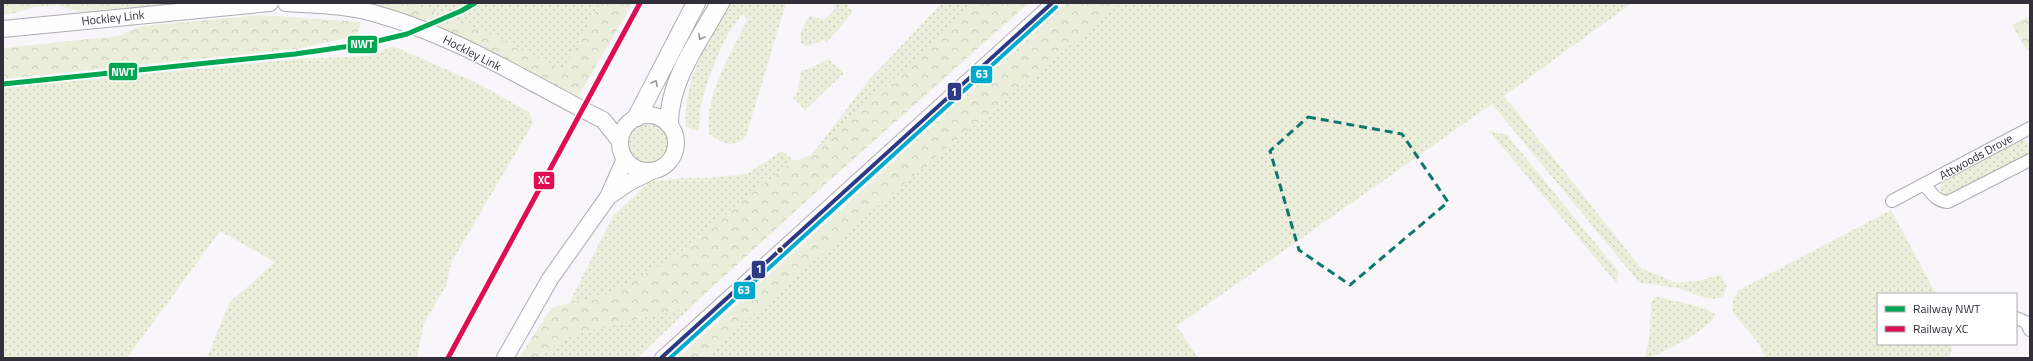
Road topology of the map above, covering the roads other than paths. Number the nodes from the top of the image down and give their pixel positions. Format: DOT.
graph roads {
  1 [pos="270,3"];
  2 [pos="286,3"];
  3 [pos="696,3"];
  4 [pos="720,3"];
  5 [pos="1052,3"];
  6 [pos="3,29"];
  7 [pos="634,119"];
  8 [pos="603,120"];
  9 [pos="669,124"];
  10 [pos="2029,132"];
  11 [pos="620,141"];
  12 [pos="625,159"];
  13 [pos="2030,160"];
  14 [pos="652,171"];
  15 [pos="1925,185"];
  16 [pos="608,197"];
  17 [pos="1892,201"];
  18 [pos="2017,318"];
  19 [pos="2030,330"];
  20 [pos="505,358"];
  21 [pos="661,358"];
  1 -- 6 [label="main road, Hockley Link"];
  2 -- 8 [label="main road, Hockley Link"];
  7 -- 3 [label="highway, one-way"];
  4 -- 9 [label="highway, one-way"];
  5 -- 21 [label="street"];
  7 -- 8 [label="main road, Hockley Link"];
  7 -- 9 [label="main road"];
  7 -- 11 [label="main road"];
  8 -- 11 [label="main road, Hockley Link"];
  9 -- 14 [label="main road"];
  10 -- 15 [label="street, Attwoods Drove"];
  11 -- 12 [label="main road"];
  12 -- 14 [label="main road"];
  12 -- 16 [label="main road"];
  13 -- 15 [label="street, Attwoods Drove"];
  14 -- 16 [label="main road"];
  15 -- 17 [label="street, Attwoods Drove"];
  16 -- 20 [label="main road"];
  18 -- 19 [label="street"];
}
